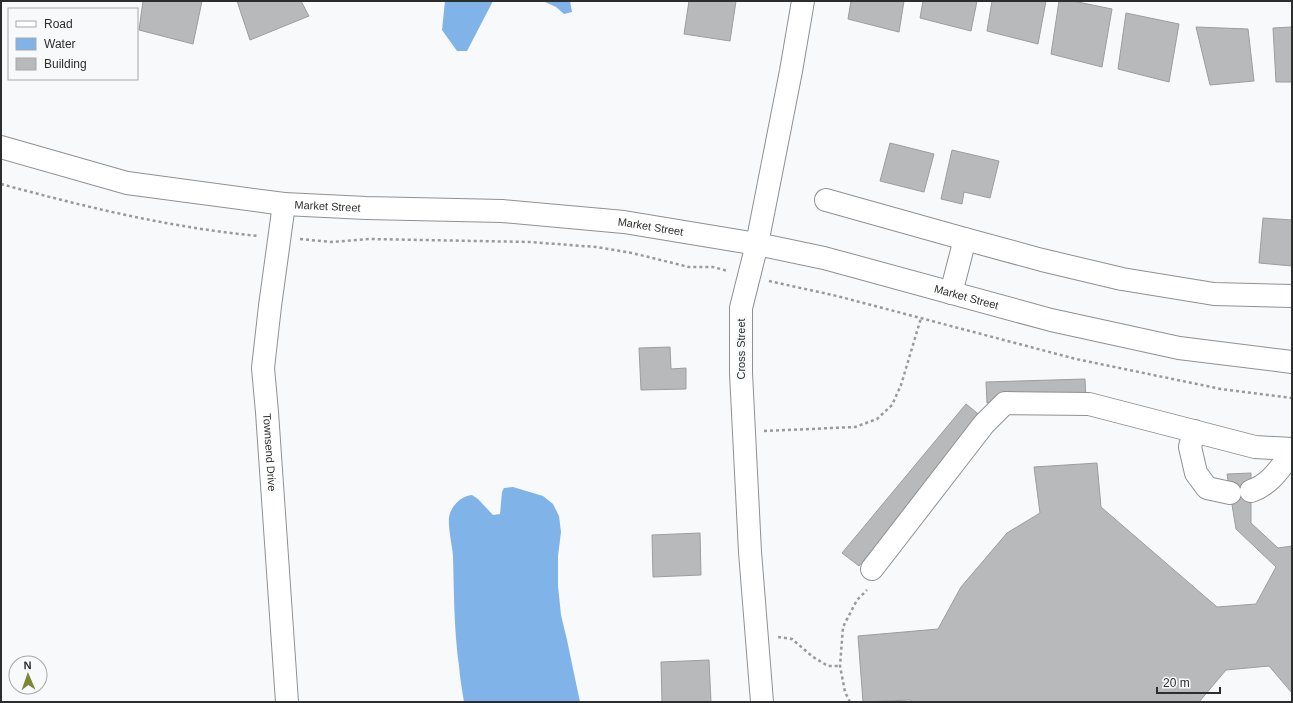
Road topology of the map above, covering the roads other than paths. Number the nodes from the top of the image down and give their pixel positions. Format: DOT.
graph roads {
  1 [pos="803,1"];
  2 [pos="1,147"];
  3 [pos="826,200"];
  4 [pos="284,204"];
  5 [pos="965,239"];
  6 [pos="757,244"];
  7 [pos="951,293"];
  8 [pos="1292,296"];
  9 [pos="1292,362"];
  10 [pos="1194,431"];
  11 [pos="1292,449"];
  12 [pos="1292,453"];
  13 [pos="872,569"];
  14 [pos="287,702"];
  15 [pos="762,702"];
  1 -- 6 [label="street, Cross Street"];
  2 -- 4 [label="street, Market Street"];
  3 -- 5 [label="street"];
  4 -- 6 [label="street, Market Street"];
  4 -- 14 [label="street, Townsend Drive"];
  5 -- 7 [label="street"];
  5 -- 8 [label="street"];
  6 -- 7 [label="street, Market Street"];
  6 -- 15 [label="street, Cross Street"];
  7 -- 9 [label="street, Market Street"];
  10 -- 11 [label="street"];
  10 -- 12 [label="street"];
  10 -- 13 [label="street"];
}
